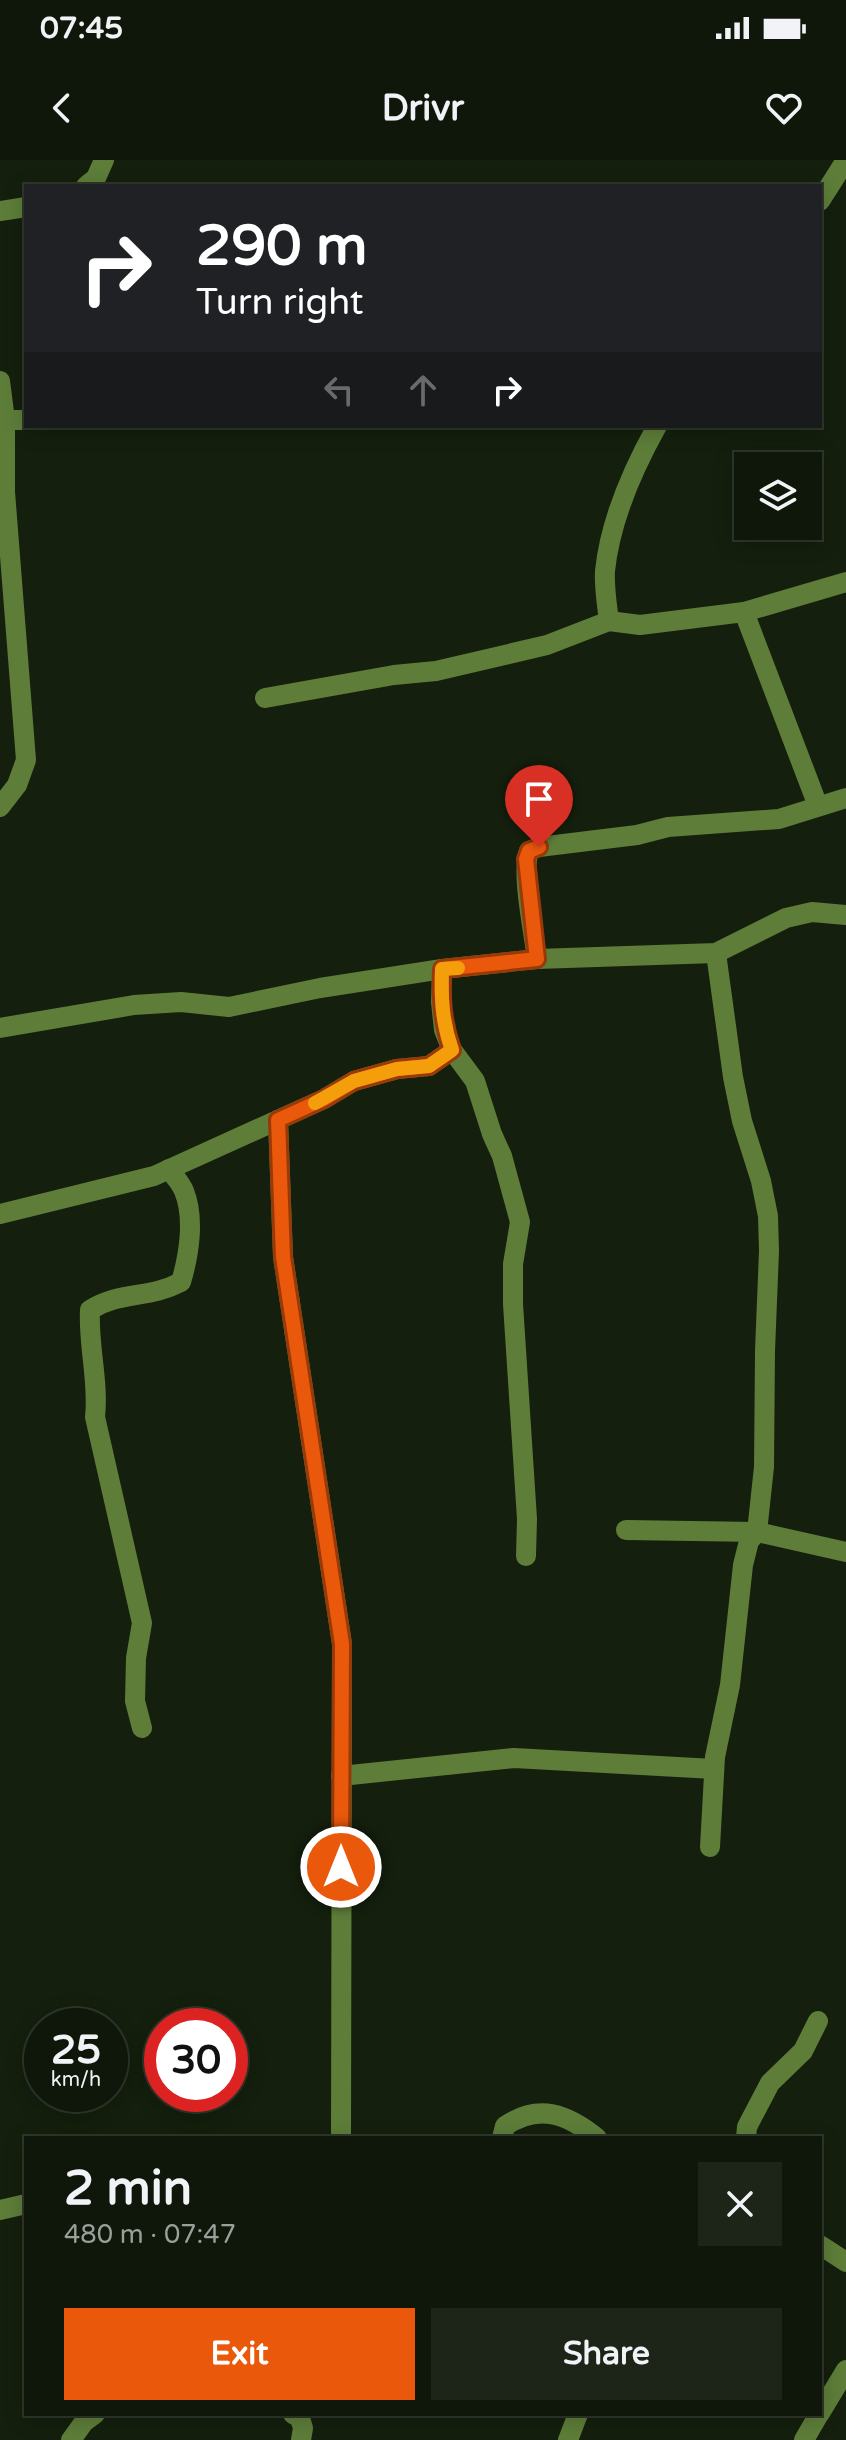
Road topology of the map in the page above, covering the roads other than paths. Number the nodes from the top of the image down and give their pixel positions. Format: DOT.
graph roads {
  1 [pos="104,160"];
  2 [pos="846,160"];
  3 [pos="88,184"];
  4 [pos="822,198"];
  5 [pos="24,207"];
  6 [pos="0,211"];
  7 [pos="0,381"];
  8 [pos="5,420"];
  9 [pos="24,420"];
  10 [pos="656,428"];
  11 [pos="6,570"];
  12 [pos="846,582"];
  13 [pos="744,612"];
  14 [pos="609,621"];
  15 [pos="265,698"];
  16 [pos="846,798"];
  17 [pos="818,806"];
  18 [pos="0,807"];
  19 [pos="846,915"];
  20 [pos="716,953"];
  21 [pos="537,959"];
  22 [pos="442,969"];
  23 [pos="0,1028"];
  24 [pos="452,1050"];
  25 [pos="278,1120"];
  26 [pos="169,1169"];
  27 [pos="0,1214"];
  28 [pos="626,1530"];
  29 [pos="757,1532"];
  30 [pos="846,1552"];
  31 [pos="526,1556"];
  32 [pos="142,1728"];
  33 [pos="714,1769"];
  34 [pos="341,1776"];
  35 [pos="710,1847"];
  36 [pos="818,2021"];
  37 [pos="341,2136"];
  38 [pos="502,2136"];
  39 [pos="595,2136"];
  40 [pos="746,2136"];
  41 [pos="24,2204"];
  42 [pos="0,2210"];
  43 [pos="822,2246"];
  44 [pos="846,2262"];
  45 [pos="846,2370"];
  46 [pos="822,2411"];
  47 [pos="92,2416"];
  48 [pos="296,2416"];
  49 [pos="577,2416"];
  50 [pos="819,2416"];
  51 [pos="71,2440"];
  52 [pos="301,2440"];
  53 [pos="568,2440"];
  54 [pos="804,2440"];
  1 -- 3 [label="street"];
  2 -- 4 [label="street"];
  5 -- 6 [label="street"];
  7 -- 8 [label="street"];
  8 -- 9 [label="street"];
  8 -- 11 [label="street"];
  10 -- 14 [label="street"];
  11 -- 18 [label="street"];
  12 -- 13 [label="street"];
  13 -- 14 [label="street"];
  13 -- 17 [label="street"];
  14 -- 15 [label="street"];
  16 -- 17 [label="street"];
  17 -- 21 [label="street"];
  19 -- 20 [label="street"];
  20 -- 21 [label="street"];
  20 -- 29 [label="street"];
  21 -- 22 [label="street"];
  22 -- 23 [label="street"];
  22 -- 24 [label="street"];
  24 -- 25 [label="street"];
  24 -- 31 [label="street"];
  25 -- 26 [label="street"];
  25 -- 34 [label="street"];
  26 -- 27 [label="street"];
  26 -- 32 [label="street"];
  28 -- 29 [label="street"];
  29 -- 30 [label="street"];
  29 -- 33 [label="street"];
  33 -- 34 [label="street"];
  33 -- 35 [label="street"];
  34 -- 37 [label="street"];
  36 -- 40 [label="street"];
  38 -- 39 [label="street"];
  41 -- 42 [label="street"];
  43 -- 44 [label="street"];
  45 -- 46 [label="street"];
  47 -- 51 [label="street"];
  48 -- 52 [label="street"];
  49 -- 53 [label="street"];
  50 -- 54 [label="street"];
}
